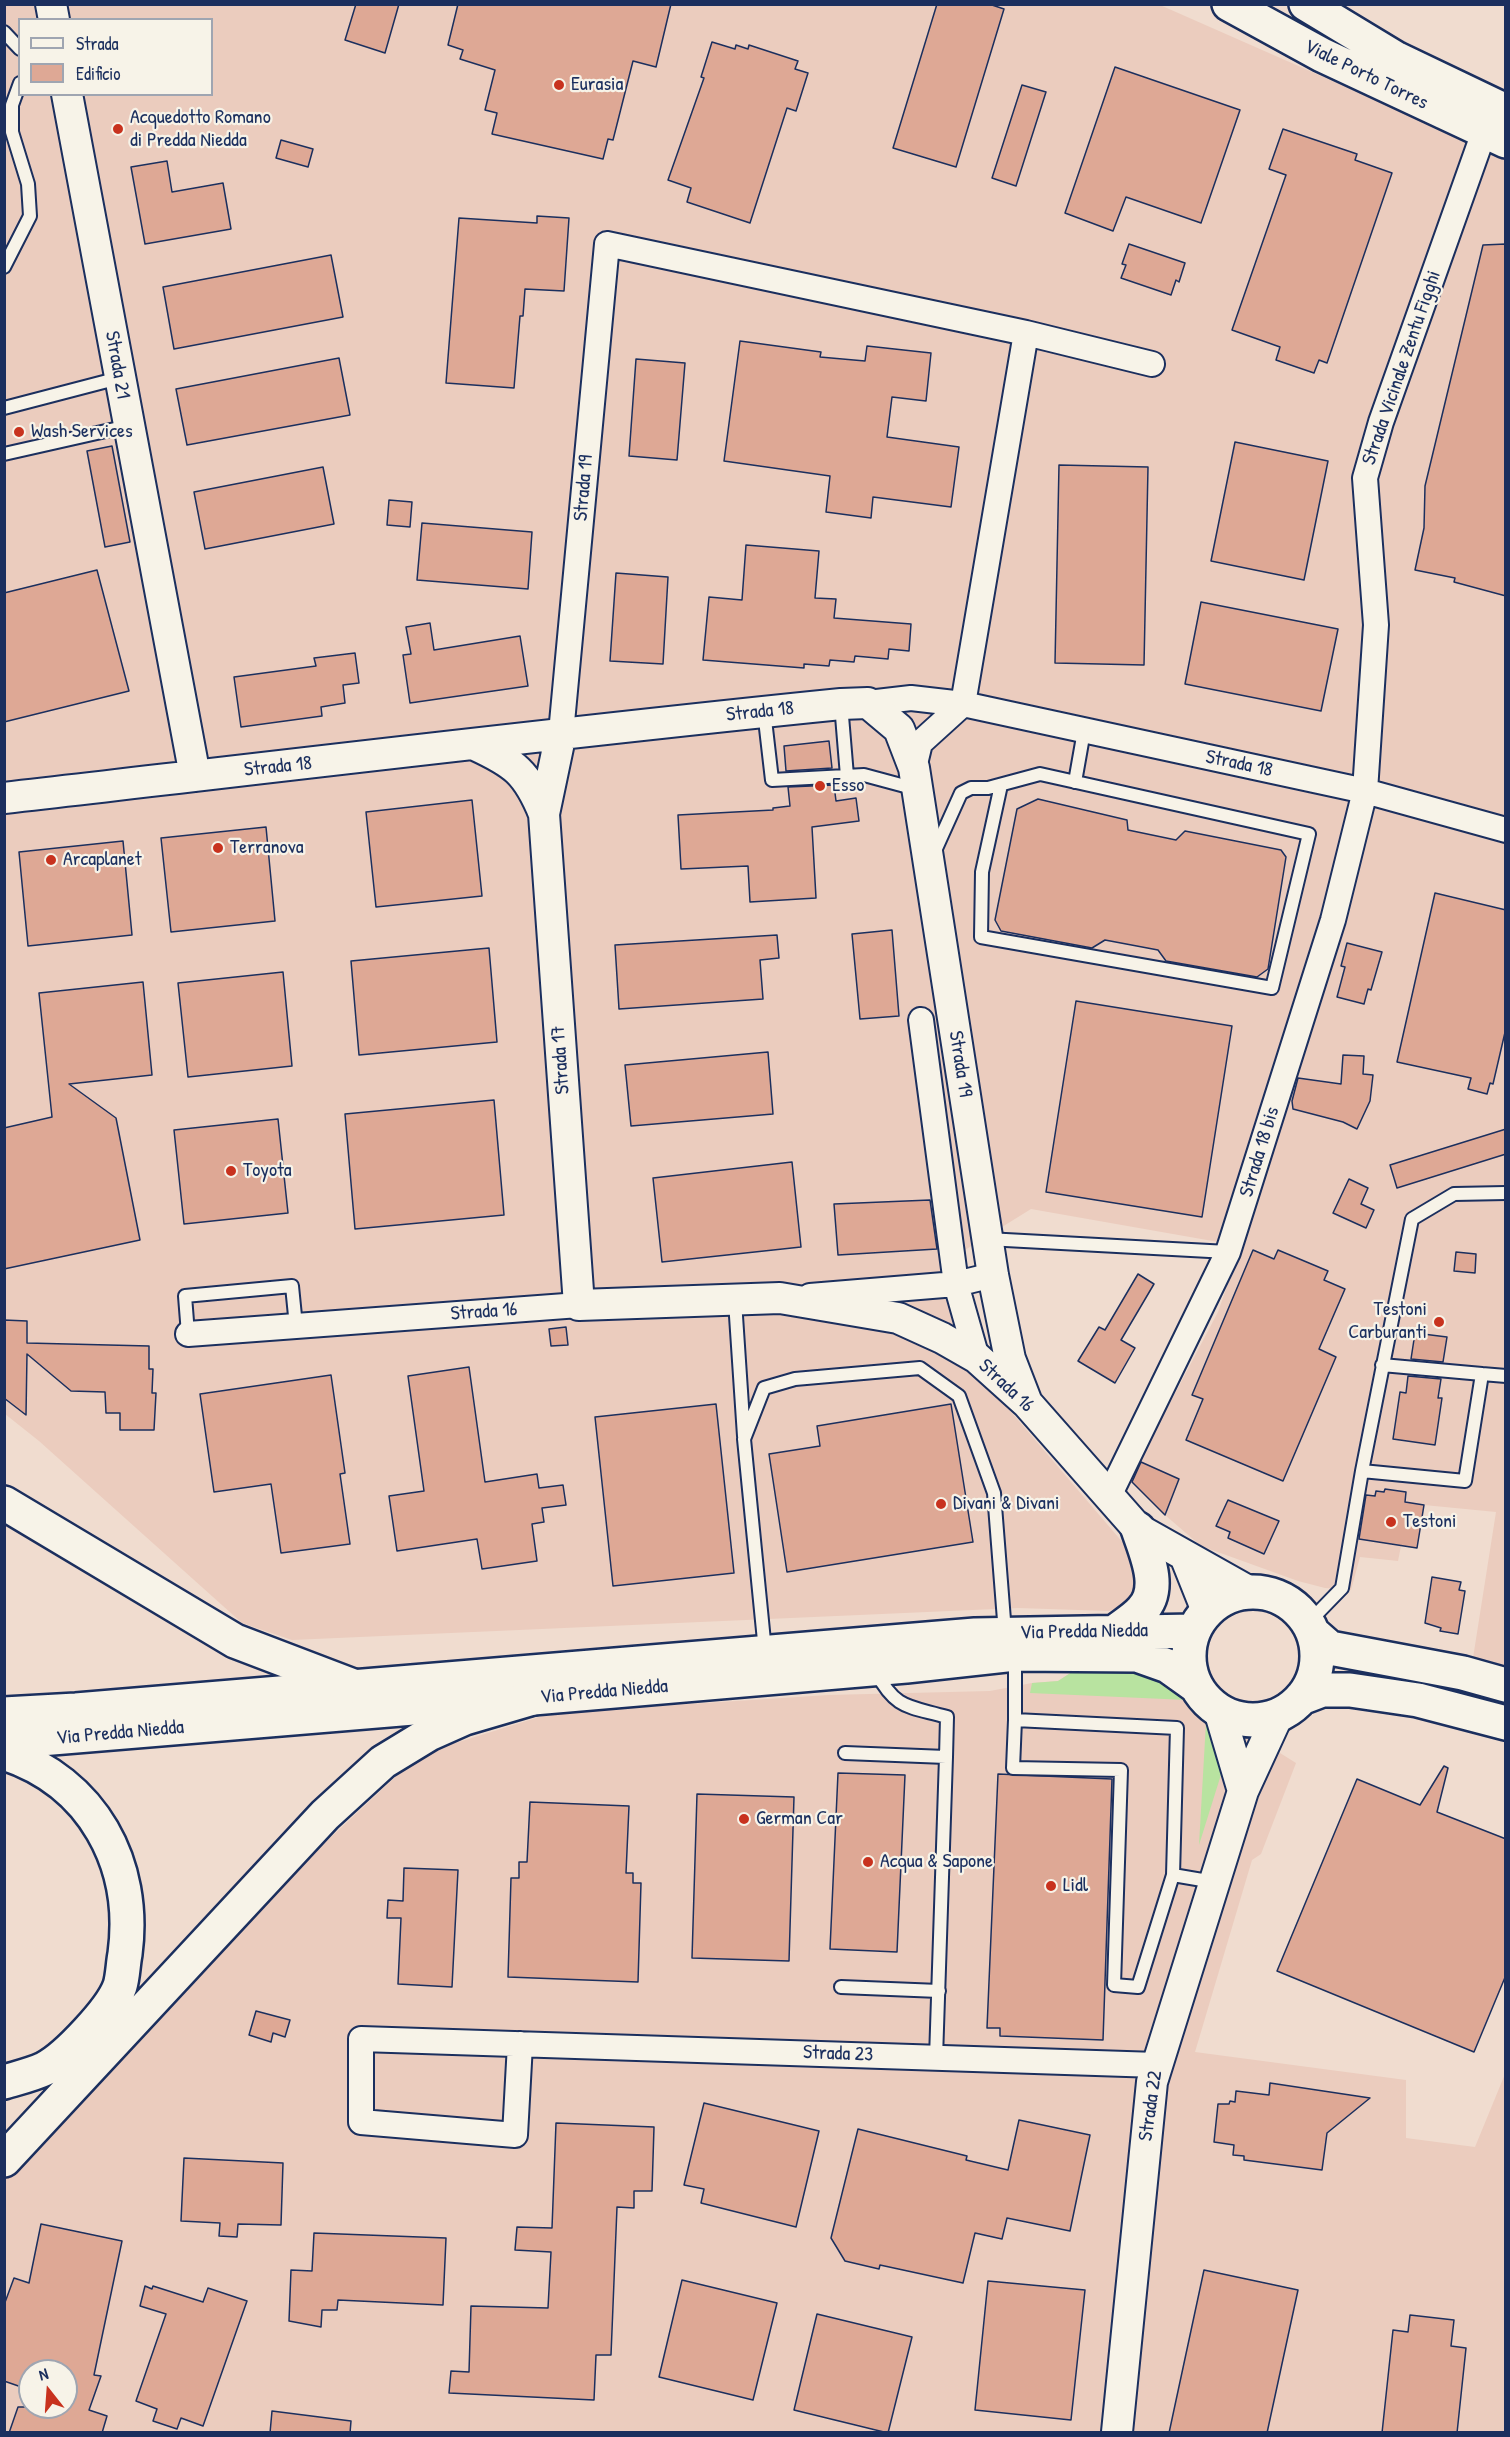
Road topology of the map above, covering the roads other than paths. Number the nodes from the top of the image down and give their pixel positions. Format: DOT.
graph roads {
  1 [pos="1229,4"];
  2 [pos="1306,4"];
  3 [pos="4,32"];
  4 [pos="18,47"];
  5 [pos="18,88"];
  6 [pos="67,96"];
  7 [pos="1498,128"];
  8 [pos="4,267"];
  9 [pos="1026,333"];
  10 [pos="1152,364"];
  11 [pos="119,378"];
  12 [pos="4,408"];
  13 [pos="128,426"];
  14 [pos="4,454"];
  15 [pos="855,704"];
  16 [pos="963,704"];
  17 [pos="764,711"];
  18 [pos="1084,731"];
  19 [pos="561,733"];
  20 [pos="475,745"];
  21 [pos="195,776"];
  22 [pos="847,776"];
  23 [pos="916,779"];
  24 [pos="1075,782"];
  25 [pos="1000,784"];
  26 [pos="1365,790"];
  27 [pos="4,798"];
  28 [pos="544,814"];
  29 [pos="1506,830"];
  30 [pos="929,865"];
  31 [pos="921,1020"];
  32 [pos="1506,1193"];
  33 [pos="987,1239"];
  34 [pos="1228,1252"];
  35 [pos="993,1275"];
  36 [pos="956,1284"];
  37 [pos="780,1298"];
  38 [pos="735,1299"];
  39 [pos="579,1305"];
  40 [pos="963,1308"];
  41 [pos="296,1326"];
  42 [pos="188,1334"];
  43 [pos="977,1358"];
  44 [pos="1010,1359"];
  45 [pos="1383,1365"];
  46 [pos="1482,1374"];
  47 [pos="1506,1376"];
  48 [pos="1026,1403"];
  49 [pos="744,1439"];
  50 [pos="1362,1471"];
  51 [pos="1109,1496"];
  52 [pos="4,1503"];
  53 [pos="1138,1529"];
  54 [pos="1185,1556"];
  55 [pos="1250,1592"];
  56 [pos="1200,1621"];
  57 [pos="1311,1628"];
  58 [pos="1116,1631"];
  59 [pos="1010,1644"];
  60 [pos="766,1653"];
  61 [pos="873,1669"];
  62 [pos="1506,1685"];
  63 [pos="353,1686"];
  64 [pos="1196,1686"];
  65 [pos="533,1698"];
  66 [pos="1289,1707"];
  67 [pos="1219,1710"];
  68 [pos="4,1714"];
  69 [pos="1015,1720"];
  70 [pos="1506,1723"];
  71 [pos="4,1742"];
  72 [pos="4,1753"];
  73 [pos="845,1753"];
  74 [pos="946,1757"];
  75 [pos="1243,1791"];
  76 [pos="1173,1875"];
  77 [pos="1214,1882"];
  78 [pos="841,1988"];
  79 [pos="939,1991"];
  80 [pos="520,2044"];
  81 [pos="936,2058"];
  82 [pos="1157,2065"];
  83 [pos="4,2082"];
  84 [pos="4,2160"];
  85 [pos="1117,2433"];
  1 -- 7 [label="main road, Viale Porto Torres"];
  2 -- 7 [label="main road, Viale Porto Torres"];
  3 -- 4 [label="lane"];
  5 -- 8 [label="lane"];
  6 -- 11 [label="street, Strada 21"];
  7 -- 26 [label="street, Strada Vicinale Zentu Figghi"];
  9 -- 10 [label="street"];
  9 -- 16 [label="street"];
  9 -- 19 [label="street, Strada 19"];
  11 -- 12 [label="lane"];
  11 -- 13 [label="street, Strada 21"];
  13 -- 14 [label="lane"];
  13 -- 21 [label="street, Strada 21"];
  15 -- 16 [label="street, Strada 18"];
  15 -- 17 [label="street, Strada 18"];
  15 -- 22 [label="lane"];
  15 -- 23 [label="street, Strada 19"];
  16 -- 18 [label="street, Strada 18"];
  16 -- 23 [label="street, Strada 19"];
  17 -- 19 [label="street, Strada 18"];
  17 -- 22 [label="lane"];
  18 -- 24 [label="lane"];
  18 -- 26 [label="street, Strada 18"];
  19 -- 20 [label="street, Strada 18"];
  19 -- 28 [label="street, Strada 17"];
  20 -- 21 [label="street, Strada 18"];
  20 -- 28 [label="street, Strada 17"];
  21 -- 27 [label="street, Strada 18"];
  22 -- 23 [label="lane"];
  23 -- 30 [label="street, Strada 19"];
  24 -- 25 [label="lane"];
  24 -- 25 [label="lane"];
  25 -- 30 [label="lane"];
  26 -- 29 [label="street, Strada 18"];
  26 -- 34 [label="street, Strada 18 bis"];
  28 -- 39 [label="street, Strada 17"];
  30 -- 33 [label="street, Strada 19"];
  31 -- 36 [label="street"];
  32 -- 45 [label="lane"];
  33 -- 34 [label="lane"];
  33 -- 35 [label="street, Strada 19"];
  34 -- 51 [label="street, Strada 18 bis"];
  35 -- 36 [label="street, Strada 16"];
  35 -- 44 [label="street, Strada 19"];
  36 -- 37 [label="street, Strada 16"];
  36 -- 40 [label="street"];
  37 -- 38 [label="street, Strada 16"];
  37 -- 43 [label="street, Strada 16"];
  38 -- 39 [label="street, Strada 16"];
  38 -- 49 [label="lane"];
  39 -- 41 [label="street, Strada 16"];
  40 -- 43 [label="street"];
  40 -- 44 [label="street, Strada 19"];
  41 -- 42 [label="street, Strada 16"];
  41 -- 42 [label="lane"];
  43 -- 48 [label="street, Strada 16"];
  44 -- 48 [label="street, Strada 19"];
  45 -- 46 [label="lane"];
  45 -- 50 [label="lane"];
  46 -- 47 [label="lane"];
  46 -- 50 [label="lane"];
  48 -- 51 [label="street, Strada 16"];
  49 -- 59 [label="lane"];
  49 -- 60 [label="lane"];
  50 -- 57 [label="lane"];
  51 -- 53 [label="street, Strada 16"];
  52 -- 63 [label="main road"];
  53 -- 54 [label="street, Strada 16"];
  53 -- 58 [label="main road"];
  54 -- 55 [label="street, Strada 16"];
  54 -- 56 [label="street"];
  55 -- 56 [label="main road"];
  55 -- 57 [label="main road"];
  56 -- 58 [label="main road, Via Predda Niedda"];
  56 -- 64 [label="main road"];
  57 -- 62 [label="main road"];
  57 -- 66 [label="main road"];
  58 -- 59 [label="main road, Via Predda Niedda"];
  59 -- 60 [label="main road, Via Predda Niedda"];
  59 -- 61 [label="main road, Via Predda Niedda"];
  59 -- 64 [label="main road, Via Predda Niedda"];
  59 -- 69 [label="lane"];
  60 -- 63 [label="main road, Via Predda Niedda"];
  61 -- 65 [label="main road, Via Predda Niedda"];
  61 -- 74 [label="lane"];
  63 -- 68 [label="main road, Via Predda Niedda"];
  64 -- 67 [label="main road"];
  65 -- 71 [label="main road, Via Predda Niedda"];
  65 -- 84 [label="main road"];
  66 -- 67 [label="main road"];
  66 -- 70 [label="main road"];
  66 -- 75 [label="street, Strada 22"];
  67 -- 75 [label="street"];
  69 -- 76 [label="lane"];
  69 -- 76 [label="lane"];
  72 -- 83 [label="main road"];
  73 -- 74 [label="lane"];
  74 -- 79 [label="lane"];
  75 -- 77 [label="street, Strada 22"];
  76 -- 77 [label="lane"];
  77 -- 82 [label="street, Strada 22"];
  78 -- 79 [label="lane"];
  79 -- 81 [label="lane"];
  80 -- 80 [label="street, Strada 23"];
  80 -- 81 [label="street, Strada 23"];
  81 -- 82 [label="street, Strada 23"];
  82 -- 85 [label="street, Strada 22"];
}
